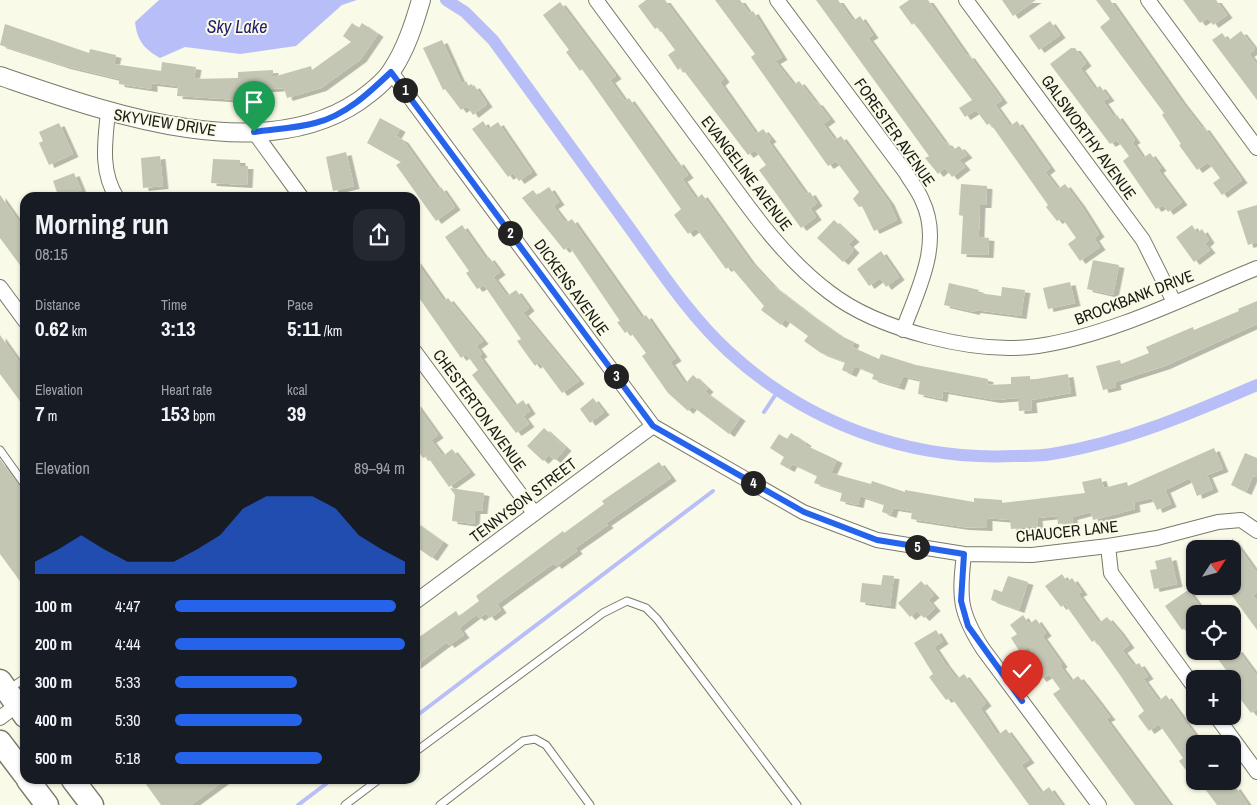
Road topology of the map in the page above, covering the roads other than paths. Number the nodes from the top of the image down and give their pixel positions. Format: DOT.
graph roads {
  1 [pos="596,0"];
  2 [pos="777,0"];
  3 [pos="966,0"];
  4 [pos="1148,0"];
  5 [pos="420,3"];
  6 [pos="391,72"];
  7 [pos="0,76"];
  8 [pos="108,112"];
  9 [pos="254,132"];
  10 [pos="1257,148"];
  11 [pos="113,192"];
  12 [pos="298,192"];
  13 [pos="1257,268"];
  14 [pos="0,287"];
  15 [pos="1174,302"];
  16 [pos="20,313"];
  17 [pos="903,330"];
  18 [pos="420,359"];
  19 [pos="653,426"];
  20 [pos="0,450"];
  21 [pos="20,477"];
  22 [pos="534,514"];
  23 [pos="1257,531"];
  24 [pos="1108,546"];
  25 [pos="964,554"];
  26 [pos="420,598"];
  27 [pos="1186,676"];
  28 [pos="20,686"];
  29 [pos="11,700"];
  30 [pos="1223,725"];
  31 [pos="0,742"];
  32 [pos="420,748"];
  33 [pos="20,769"];
  34 [pos="1257,772"];
  35 [pos="31,784"];
  36 [pos="76,784"];
  37 [pos="373,784"];
  38 [pos="47,805"];
  39 [pos="92,805"];
  40 [pos="345,805"];
  41 [pos="440,805"];
  42 [pos="590,805"];
  43 [pos="797,805"];
  44 [pos="1099,805"];
  1 -- 17 [label="street, EVANGELINE AVENUE"];
  2 -- 17 [label="street, FORESTER AVENUE"];
  3 -- 15 [label="street, GALSWORTHY AVENUE"];
  4 -- 10 [label="street"];
  5 -- 6 [label="street, SKYVIEW DRIVE"];
  6 -- 9 [label="street, SKYVIEW DRIVE"];
  6 -- 19 [label="street, DICKENS AVENUE"];
  7 -- 8 [label="street, SKYVIEW DRIVE"];
  8 -- 9 [label="street, SKYVIEW DRIVE"];
  8 -- 11 [label="street"];
  9 -- 12 [label="street"];
  13 -- 15 [label="street, BROCKBANK DRIVE"];
  14 -- 16 [label="street"];
  15 -- 17 [label="street, BROCKBANK DRIVE"];
  18 -- 22 [label="street, CHESTERTON AVENUE"];
  19 -- 22 [label="street, TENNYSON STREET"];
  19 -- 25 [label="street, CHAUCER LANE"];
  20 -- 21 [label="lane"];
  22 -- 26 [label="street, TENNYSON STREET"];
  23 -- 24 [label="street, CHAUCER LANE"];
  24 -- 25 [label="street, CHAUCER LANE"];
  24 -- 27 [label="street"];
  25 -- 44 [label="street"];
  28 -- 29 [label="lane"];
  30 -- 34 [label="street"];
  31 -- 33 [label="main road"];
  32 -- 43 [label="lane"];
  35 -- 38 [label="main road"];
  36 -- 39 [label="main road"];
  37 -- 40 [label="lane"];
  41 -- 42 [label="lane"];
}
